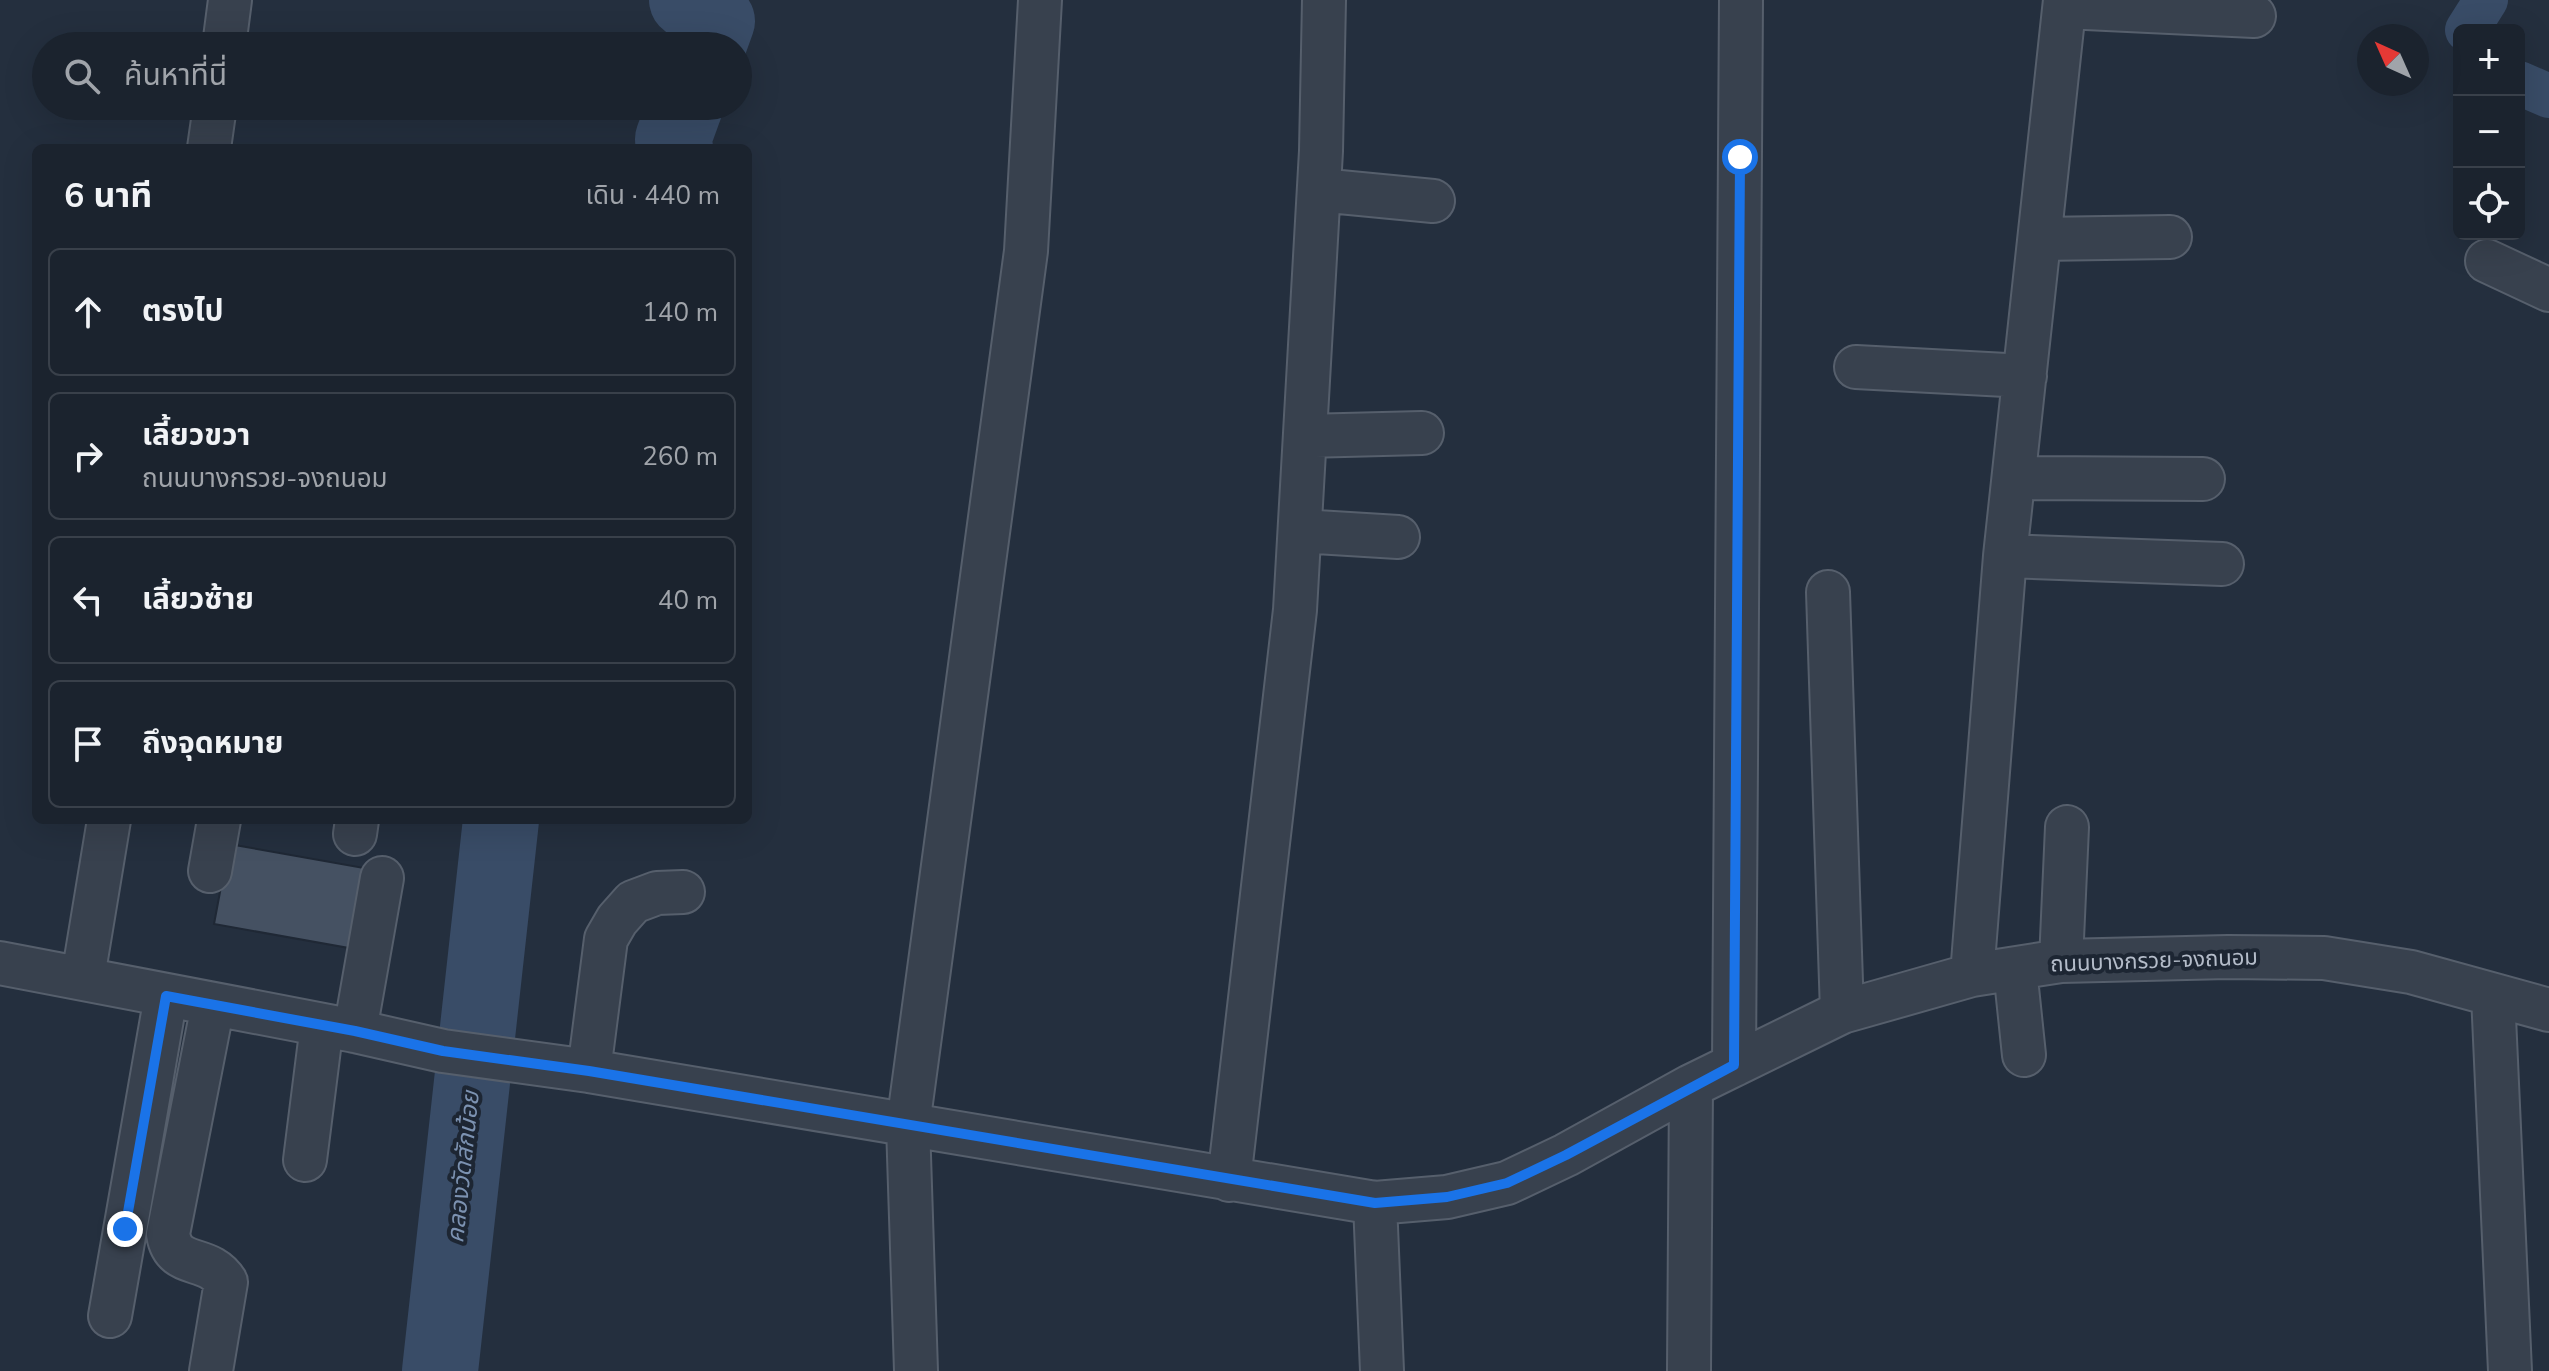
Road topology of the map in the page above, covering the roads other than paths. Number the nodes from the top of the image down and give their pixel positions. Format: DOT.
graph roads {
  1 [pos="230,0"];
  2 [pos="1040,0"];
  3 [pos="1324,0"];
  4 [pos="1741,0"];
  5 [pos="2065,4"];
  6 [pos="2254,16"];
  7 [pos="226,32"];
  8 [pos="213,120"];
  9 [pos="210,144"];
  10 [pos="1319,190"];
  11 [pos="1433,201"];
  12 [pos="2170,237"];
  13 [pos="2040,239"];
  14 [pos="2487,261"];
  15 [pos="2549,290"];
  16 [pos="1856,367"];
  17 [pos="2025,376"];
  18 [pos="1422,433"];
  19 [pos="1305,436"];
  20 [pos="2014,478"];
  21 [pos="2203,479"];
  22 [pos="1300,531"];
  23 [pos="1398,537"];
  24 [pos="2005,556"];
  25 [pos="2222,564"];
  26 [pos="1828,592"];
  27 [pos="108,824"];
  28 [pos="218,824"];
  29 [pos="2067,827"];
  30 [pos="210,871"];
  31 [pos="382,878"];
  32 [pos="683,892"];
  33 [pos="2061,961"];
  34 [pos="0,963"];
  35 [pos="2015,969"];
  36 [pos="1972,975"];
  37 [pos="83,977"];
  38 [pos="2493,995"];
  39 [pos="166,996"];
  40 [pos="213,1005"];
  41 [pos="2549,1010"];
  42 [pos="1842,1012"];
  43 [pos="339,1028"];
  44 [pos="2024,1055"];
  45 [pos="1734,1065"];
  46 [pos="589,1071"];
  47 [pos="1691,1086"];
  48 [pos="908,1125"];
  49 [pos="305,1160"];
  50 [pos="1229,1180"];
  51 [pos="1375,1203"];
  52 [pos="110,1316"];
  53 [pos="211,1371"];
  54 [pos="916,1371"];
  55 [pos="1382,1371"];
  56 [pos="1689,1371"];
  57 [pos="2510,1371"];
  1 -- 7 [label="street"];
  2 -- 48 [label="street"];
  3 -- 10 [label="street"];
  4 -- 45 [label="street"];
  5 -- 6 [label="street"];
  5 -- 13 [label="street"];
  8 -- 9 [label="street"];
  10 -- 11 [label="street"];
  10 -- 19 [label="street"];
  12 -- 13 [label="street"];
  13 -- 17 [label="street"];
  14 -- 15 [label="street"];
  16 -- 17 [label="street"];
  17 -- 20 [label="street"];
  18 -- 19 [label="street"];
  19 -- 22 [label="street"];
  20 -- 21 [label="street"];
  20 -- 24 [label="street"];
  22 -- 23 [label="street"];
  22 -- 50 [label="street"];
  24 -- 25 [label="street"];
  24 -- 36 [label="street"];
  26 -- 42 [label="street"];
  27 -- 37 [label="street"];
  28 -- 30 [label="street"];
  29 -- 33 [label="street"];
  31 -- 43 [label="street"];
  32 -- 46 [label="street"];
  33 -- 35 [label="street, ถนนบางกรวย-จงถนอม"];
  33 -- 38 [label="street, ถนนบางกรวย-จงถนอม"];
  34 -- 37 [label="street, ถนนบางกรวย-จงถนอม"];
  35 -- 36 [label="street, ถนนบางกรวย-จงถนอม"];
  35 -- 44 [label="street"];
  36 -- 42 [label="street, ถนนบางกรวย-จงถนอม"];
  37 -- 39 [label="street, ถนนบางกรวย-จงถนอม"];
  38 -- 41 [label="street, ถนนบางกรวย-จงถนอม"];
  38 -- 57 [label="street"];
  39 -- 40 [label="street, ถนนบางกรวย-จงถนอม"];
  39 -- 52 [label="street"];
  40 -- 43 [label="street, ถนนบางกรวย-จงถนอม"];
  40 -- 53 [label="street"];
  42 -- 45 [label="street, ถนนบางกรวย-จงถนอม"];
  43 -- 46 [label="street, ถนนบางกรวย-จงถนอม"];
  43 -- 49 [label="street"];
  45 -- 47 [label="street, ถนนบางกรวย-จงถนอม"];
  46 -- 48 [label="street, ถนนบางกรวย-จงถนอม"];
  47 -- 51 [label="street, ถนนบางกรวย-จงถนอม"];
  47 -- 56 [label="street"];
  48 -- 50 [label="street, ถนนบางกรวย-จงถนอม"];
  48 -- 54 [label="street"];
  50 -- 51 [label="street, ถนนบางกรวย-จงถนอม"];
  51 -- 55 [label="street"];
}
